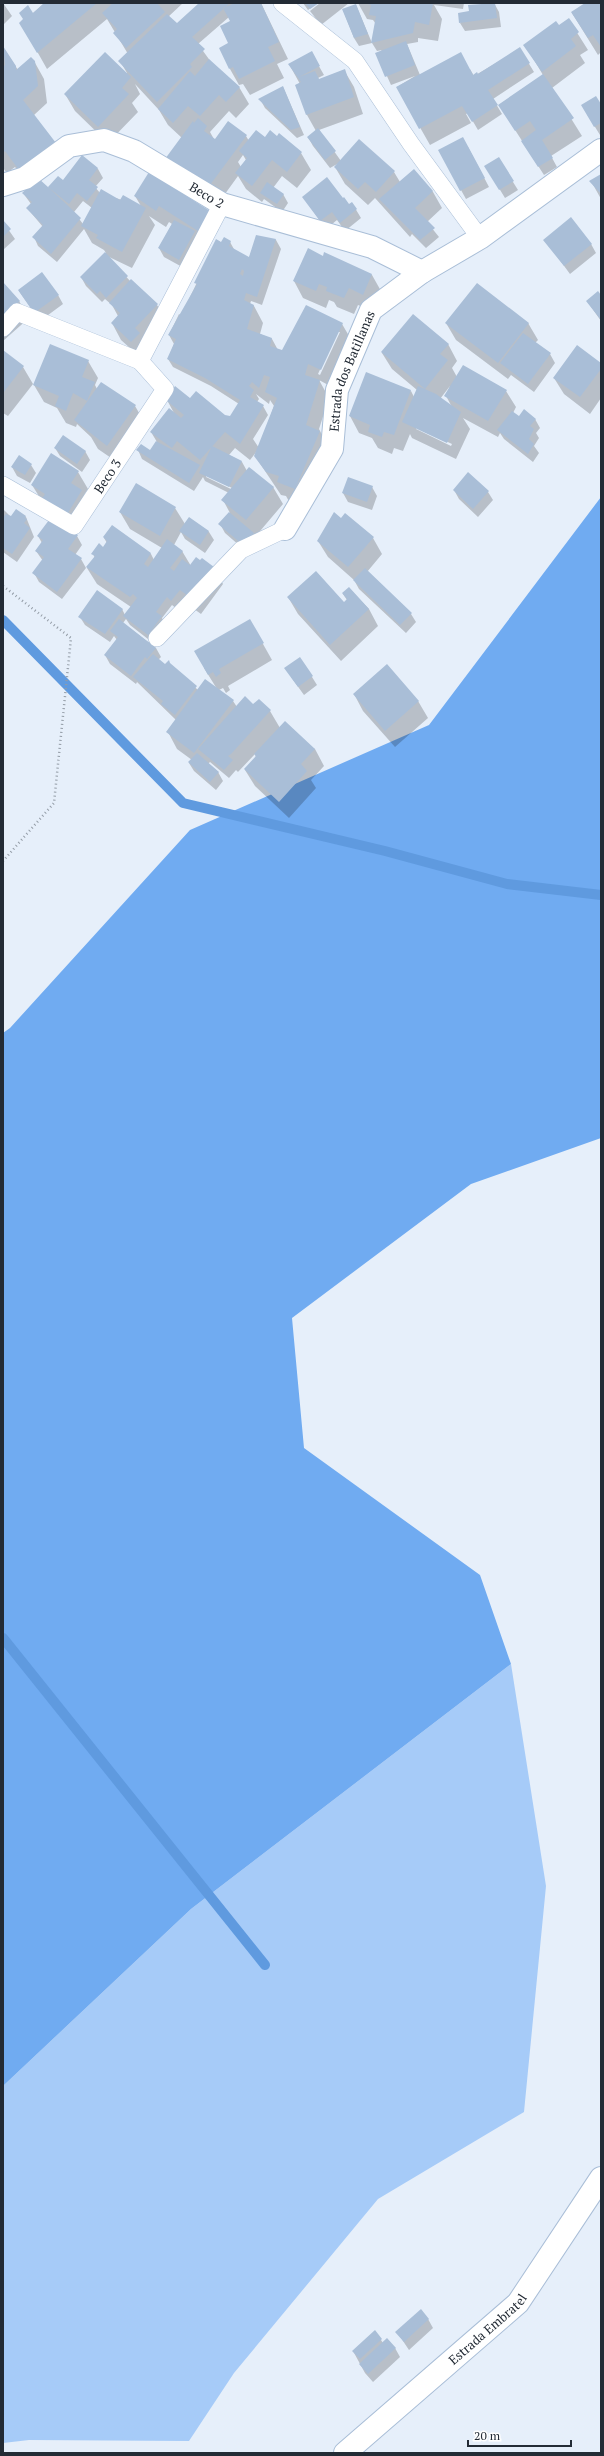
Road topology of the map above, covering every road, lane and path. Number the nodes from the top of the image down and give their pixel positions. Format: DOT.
graph roads {
  1 [pos="282,3"];
  2 [pos="601,150"];
  3 [pos="3,185"];
  4 [pos="222,204"];
  5 [pos="480,238"];
  6 [pos="422,272"];
  7 [pos="3,328"];
  8 [pos="140,360"];
  9 [pos="3,485"];
  10 [pos="285,529"];
  11 [pos="3,586"];
  12 [pos="157,638"];
  13 [pos="3,861"];
  14 [pos="601,2178"];
  15 [pos="345,2453"];
  1 -- 5 [label="lane"];
  2 -- 5 [label="street, Estrada dos Batillanas"];
  3 -- 4 [label="street, Beco 2"];
  4 -- 6 [label="street, Beco 2"];
  4 -- 8 [label="lane"];
  5 -- 6 [label="street, Estrada dos Batillanas"];
  6 -- 10 [label="street, Estrada dos Batillanas"];
  7 -- 8 [label="lane, Beco 3"];
  8 -- 9 [label="lane, Beco 3"];
  10 -- 12 [label="lane, Estrada dos Batillanas"];
  11 -- 13 [label="path"];
  14 -- 15 [label="street, Estrada Embratel"];
}
